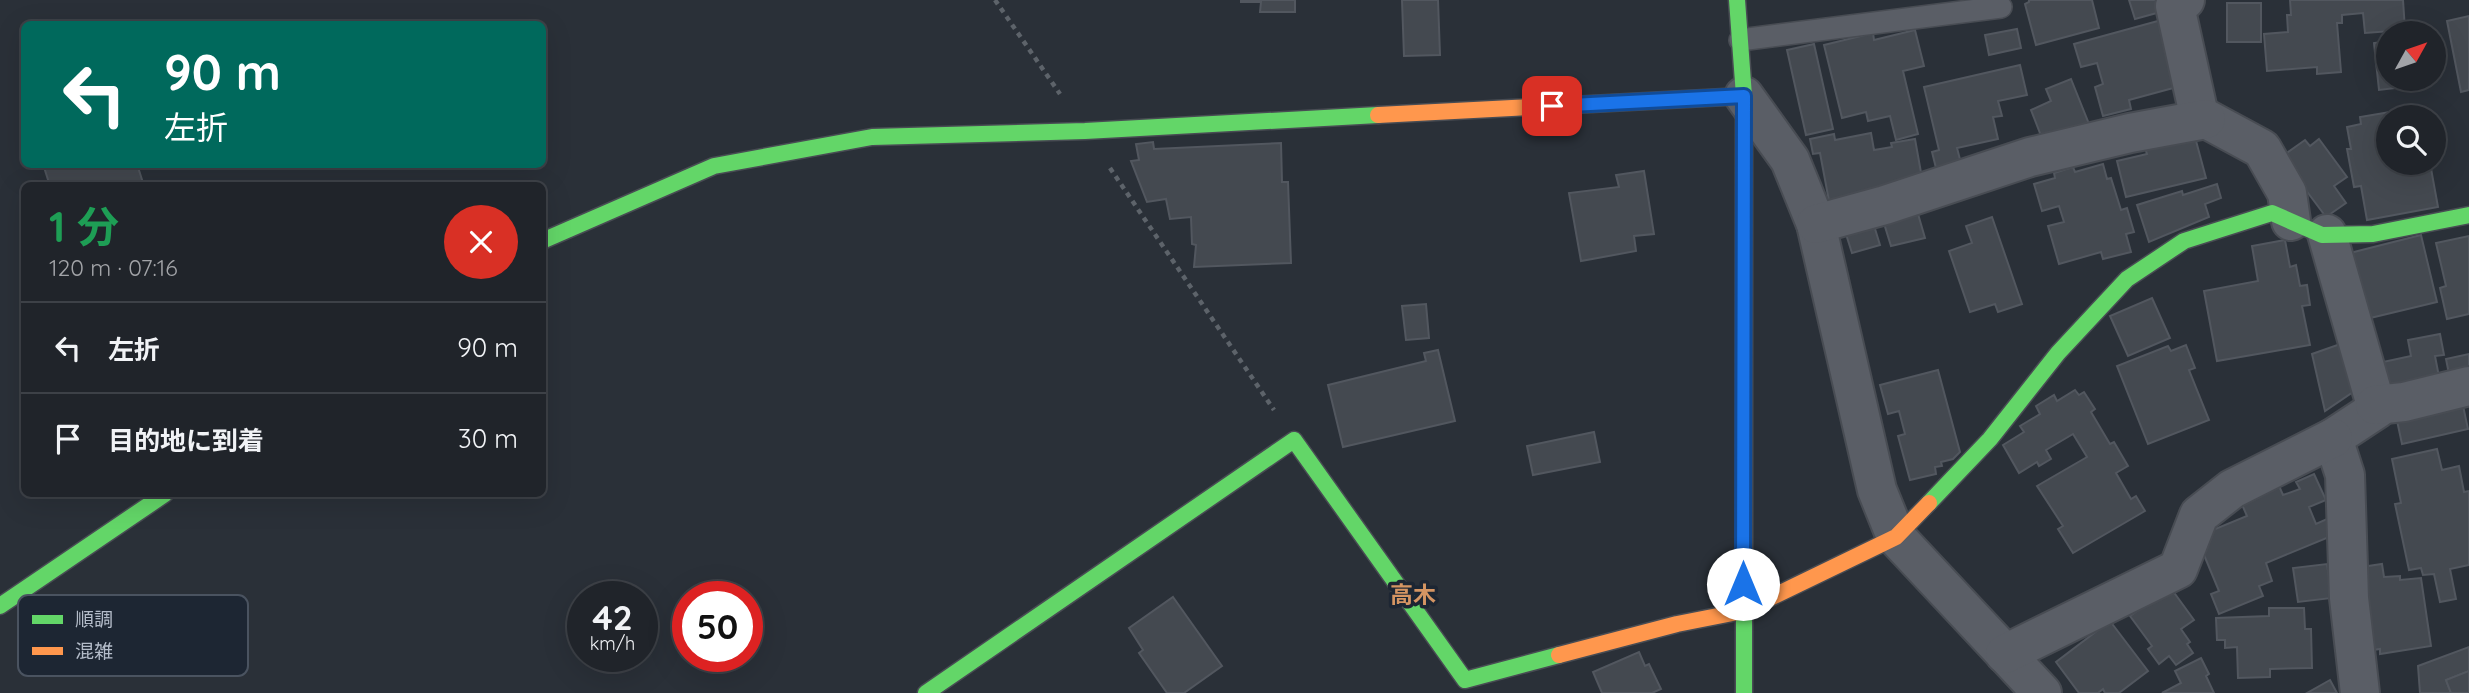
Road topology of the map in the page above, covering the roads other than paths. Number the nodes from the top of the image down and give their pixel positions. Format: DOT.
graph roads {
  1 [pos="1737,0"];
  2 [pos="2185,0"];
  3 [pos="2001,7"];
  4 [pos="1740,40"];
  5 [pos="1744,96"];
  6 [pos="2206,119"];
  7 [pos="2469,215"];
  8 [pos="2291,221"];
  9 [pos="1816,223"];
  10 [pos="2327,234"];
  11 [pos="546,239"];
  12 [pos="2469,386"];
  13 [pos="2375,405"];
  14 [pos="2333,438"];
  15 [pos="161,497"];
  16 [pos="1896,537"];
  17 [pos="0,606"];
  18 [pos="1743,611"];
  19 [pos="2005,654"];
  20 [pos="926,693"];
  21 [pos="1744,693"];
  22 [pos="2042,693"];
  23 [pos="2360,693"];
  1 -- 4 [label="street"];
  2 -- 6 [label="street"];
  3 -- 4 [label="lane"];
  4 -- 5 [label="street"];
  5 -- 9 [label="street"];
  5 -- 11 [label="street"];
  5 -- 18 [label="street"];
  6 -- 8 [label="street"];
  6 -- 9 [label="street"];
  7 -- 10 [label="street"];
  8 -- 10 [label="street"];
  8 -- 16 [label="street"];
  9 -- 16 [label="street"];
  10 -- 13 [label="street"];
  12 -- 13 [label="street"];
  13 -- 14 [label="street"];
  14 -- 19 [label="street"];
  14 -- 23 [label="street"];
  15 -- 17 [label="street"];
  16 -- 18 [label="street"];
  16 -- 19 [label="street"];
  18 -- 20 [label="street"];
  18 -- 21 [label="street"];
  19 -- 22 [label="street"];
}
